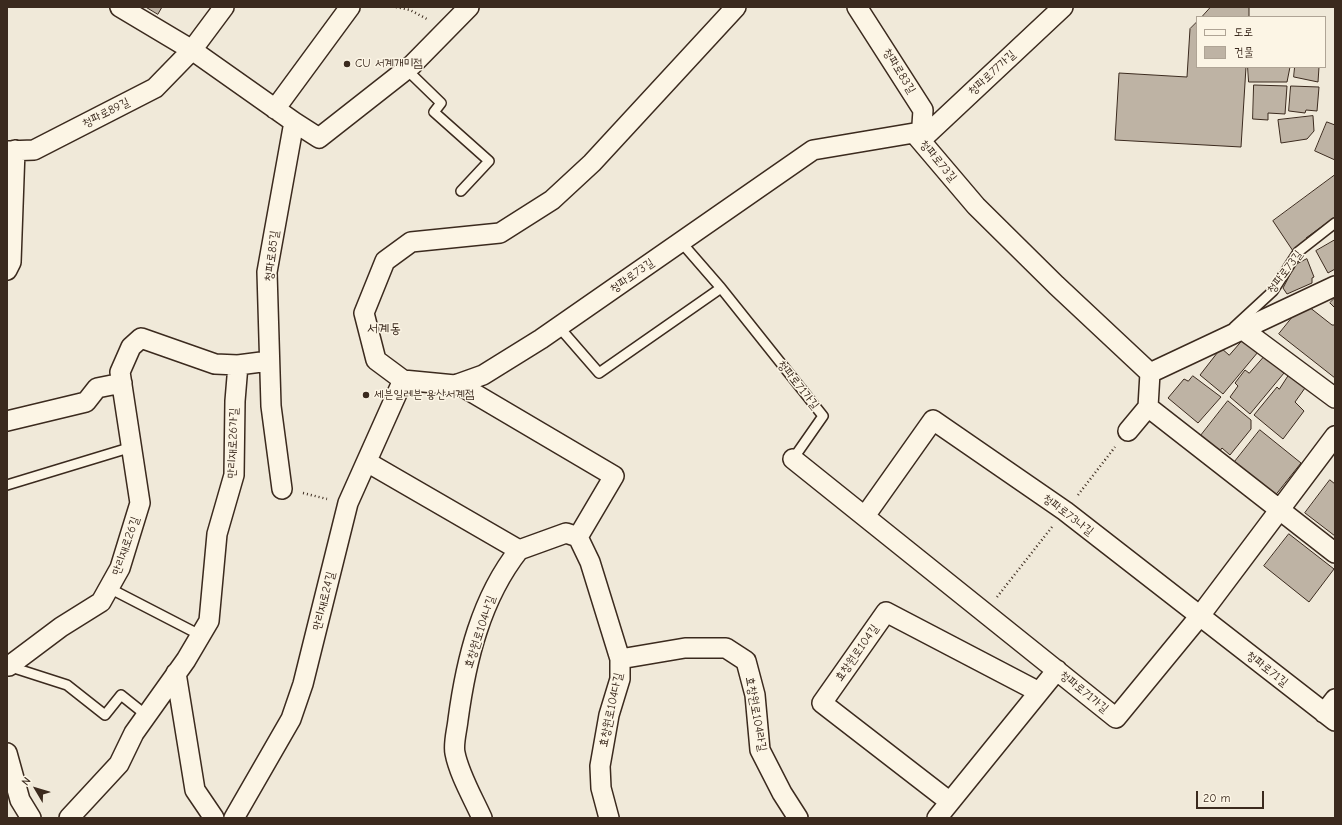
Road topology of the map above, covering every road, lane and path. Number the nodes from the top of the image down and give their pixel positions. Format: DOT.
graph roads {
  1 [pos="120,7"];
  2 [pos="224,7"];
  3 [pos="350,7"];
  4 [pos="396,7"];
  5 [pos="412,7"];
  6 [pos="469,7"];
  7 [pos="736,7"];
  8 [pos="857,7"];
  9 [pos="1063,7"];
  10 [pos="410,10"];
  11 [pos="447,29"];
  12 [pos="192,50"];
  13 [pos="406,69"];
  14 [pos="275,108"];
  15 [pos="294,122"];
  16 [pos="921,140"];
  17 [pos="11,150"];
  18 [pos="461,191"];
  19 [pos="1335,223"];
  20 [pos="681,242"];
  21 [pos="7,270"];
  22 [pos="1335,286"];
  23 [pos="721,288"];
  24 [pos="559,327"];
  25 [pos="1242,329"];
  26 [pos="1220,340"];
  27 [pos="269,361"];
  28 [pos="238,365"];
  29 [pos="1150,373"];
  30 [pos="403,380"];
  31 [pos="122,383"];
  32 [pos="458,384"];
  33 [pos="1335,398"];
  34 [pos="1148,407"];
  35 [pos="7,422"];
  36 [pos="1128,431"];
  37 [pos="1335,436"];
  38 [pos="132,447"];
  39 [pos="793,459"];
  40 [pos="367,462"];
  41 [pos="7,485"];
  42 [pos="282,489"];
  43 [pos="348,504"];
  44 [pos="1280,509"];
  45 [pos="865,516"];
  46 [pos="578,537"];
  47 [pos="519,550"];
  48 [pos="1335,553"];
  49 [pos="109,588"];
  50 [pos="1199,617"];
  51 [pos="200,635"];
  52 [pos="620,659"];
  53 [pos="8,666"];
  54 [pos="1057,670"];
  55 [pos="176,674"];
  56 [pos="1039,692"];
  57 [pos="1331,711"];
  58 [pos="146,715"];
  59 [pos="7,753"];
  60 [pos="950,802"];
  61 [pos="235,817"];
  62 [pos="31,818"];
  63 [pos="69,818"];
  64 [pos="214,818"];
  65 [pos="482,818"];
  66 [pos="609,818"];
  67 [pos="798,818"];
  68 [pos="937,818"];
  1 -- 12 [label="street"];
  2 -- 12 [label="street, 청파로89길"];
  3 -- 14 [label="street"];
  4 -- 10 [label="path"];
  5 -- 10 [label="path"];
  6 -- 11 [label="street"];
  7 -- 30 [label="street, 청파로73길"];
  8 -- 16 [label="street, 청파로83길"];
  9 -- 16 [label="street, 청파로77가길"];
  10 -- 11 [label="path"];
  11 -- 13 [label="street"];
  12 -- 14 [label="street"];
  12 -- 17 [label="street, 청파로89길"];
  13 -- 15 [label="street"];
  13 -- 18 [label="lane"];
  14 -- 15 [label="street"];
  15 -- 27 [label="street, 청파로85길"];
  16 -- 20 [label="street, 청파로73길"];
  16 -- 29 [label="street, 청파로73길"];
  17 -- 21 [label="street"];
  19 -- 26 [label="lane, 청파로73길"];
  20 -- 23 [label="lane, 청파로71가길"];
  20 -- 24 [label="street, 청파로73길"];
  22 -- 25 [label="street, 청파로73길"];
  23 -- 24 [label="lane"];
  23 -- 39 [label="lane, 청파로71가길"];
  24 -- 32 [label="street, 청파로73길"];
  25 -- 26 [label="street, 청파로73길"];
  25 -- 33 [label="street"];
  26 -- 29 [label="street, 청파로73길"];
  27 -- 28 [label="street, 만리재로26길"];
  27 -- 42 [label="street, 청파로85길"];
  28 -- 31 [label="street, 만리재로26길"];
  28 -- 51 [label="street, 만리재로26가길"];
  29 -- 34 [label="street"];
  30 -- 32 [label="street, 청파로73길"];
  30 -- 40 [label="street, 만리재로24길"];
  31 -- 35 [label="street"];
  31 -- 38 [label="street, 만리재로26길"];
  32 -- 46 [label="street"];
  34 -- 36 [label="street"];
  34 -- 44 [label="street"];
  37 -- 44 [label="street, 청파로71가길"];
  38 -- 41 [label="lane"];
  38 -- 49 [label="street, 만리재로26길"];
  39 -- 45 [label="street, 청파로71가길"];
  40 -- 43 [label="street, 만리재로24길"];
  40 -- 47 [label="street"];
  42 -- 43 [label="path"];
  43 -- 61 [label="street, 만리재로24길"];
  44 -- 48 [label="street"];
  44 -- 50 [label="street, 청파로71가길"];
  45 -- 50 [label="street, 청파로73나길"];
  45 -- 54 [label="street, 청파로71가길"];
  46 -- 47 [label="street"];
  46 -- 52 [label="street, 효창원로104다길"];
  47 -- 65 [label="street, 효창원로104나길"];
  49 -- 51 [label="lane"];
  49 -- 53 [label="street, 만리재로26길"];
  50 -- 54 [label="street, 청파로71가길"];
  50 -- 57 [label="street, 청파로71길"];
  51 -- 55 [label="street, 만리재로26가길"];
  52 -- 66 [label="street, 효창원로104다길"];
  52 -- 67 [label="street, 효창원로104라길"];
  53 -- 58 [label="lane, 만리재로26길"];
  54 -- 56 [label="street"];
  55 -- 58 [label="street, 만리재로26가길"];
  55 -- 64 [label="street"];
  56 -- 60 [label="street"];
  56 -- 60 [label="street, 효창원로104길"];
  58 -- 63 [label="street, 만리재로26가길"];
  59 -- 62 [label="street"];
  60 -- 68 [label="street"];
}
